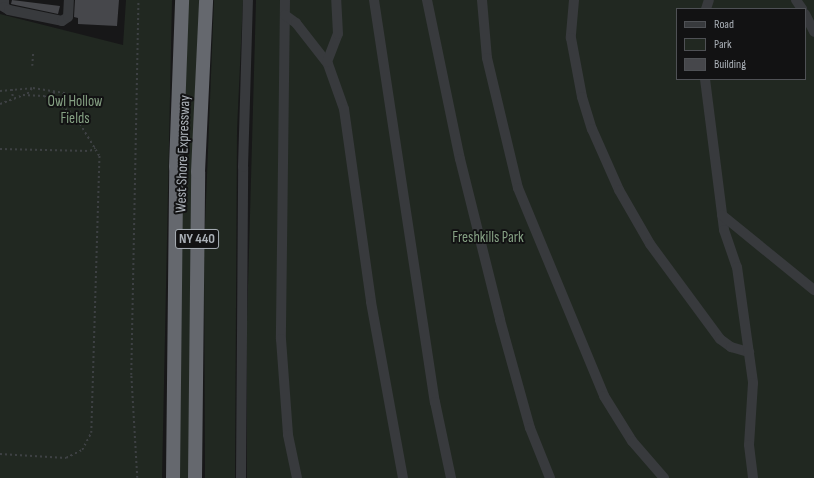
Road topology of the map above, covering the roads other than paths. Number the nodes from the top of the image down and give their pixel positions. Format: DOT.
graph roads {
  1 [pos="4,0"];
  2 [pos="69,0"];
  3 [pos="179,0"];
  4 [pos="182,0"];
  5 [pos="206,0"];
  6 [pos="248,0"];
  7 [pos="285,0"];
  8 [pos="336,0"];
  9 [pos="374,0"];
  10 [pos="427,0"];
  11 [pos="482,0"];
  12 [pos="574,0"];
  13 [pos="285,15"];
  14 [pos="806,16"];
  15 [pos="814,32"];
  16 [pos="179,50"];
  17 [pos="327,62"];
  18 [pos="705,80"];
  19 [pos="722,215"];
  20 [pos="814,290"];
  21 [pos="749,352"];
  22 [pos="173,478"];
  23 [pos="195,478"];
  24 [pos="241,478"];
  25 [pos="298,478"];
  26 [pos="403,478"];
  27 [pos="451,478"];
  28 [pos="550,478"];
  29 [pos="664,478"];
  30 [pos="753,478"];
  1 -- 2 [label="street"];
  3 -- 16 [label="highway"];
  4 -- 16 [label="highway, West Shore Expressway / NY 440"];
  5 -- 23 [label="highway, West Shore Expressway / NY 440"];
  6 -- 24 [label="street"];
  7 -- 13 [label="street"];
  8 -- 17 [label="street"];
  9 -- 27 [label="street"];
  10 -- 28 [label="street"];
  11 -- 29 [label="street"];
  12 -- 21 [label="street"];
  13 -- 17 [label="street"];
  13 -- 25 [label="street"];
  14 -- 15 [label="street"];
  16 -- 22 [label="highway, West Shore Expressway / NY 440"];
  17 -- 26 [label="street"];
  18 -- 19 [label="street"];
  19 -- 20 [label="street"];
  19 -- 21 [label="street"];
  21 -- 30 [label="street"];
}
